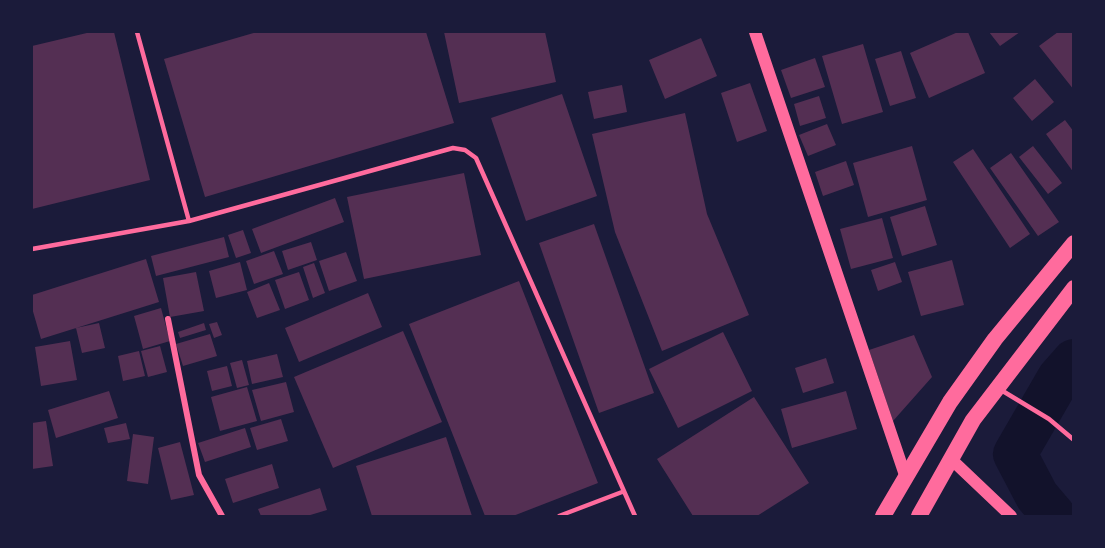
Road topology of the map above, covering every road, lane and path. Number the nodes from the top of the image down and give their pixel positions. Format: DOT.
graph roads {
  1 [pos="136,32"];
  2 [pos="755,32"];
  3 [pos="189,220"];
  4 [pos="1074,243"];
  5 [pos="32,249"];
  6 [pos="1074,288"];
  7 [pos="168,319"];
  8 [pos="1004,391"];
  9 [pos="1074,440"];
  10 [pos="951,459"];
  11 [pos="906,477"];
  12 [pos="622,492"];
  13 [pos="222,516"];
  14 [pos="559,516"];
  15 [pos="636,516"];
  16 [pos="883,516"];
  17 [pos="918,516"];
  18 [pos="1011,516"];
  1 -- 3 [label="lane"];
  2 -- 11 [label="main road"];
  3 -- 5 [label="lane"];
  3 -- 12 [label="lane"];
  4 -- 11 [label="highway"];
  6 -- 8 [label="highway"];
  7 -- 13 [label="street"];
  8 -- 9 [label="lane"];
  8 -- 10 [label="highway"];
  10 -- 17 [label="highway"];
  10 -- 18 [label="main road"];
  11 -- 16 [label="highway"];
  12 -- 14 [label="lane"];
  12 -- 15 [label="lane"];
}
